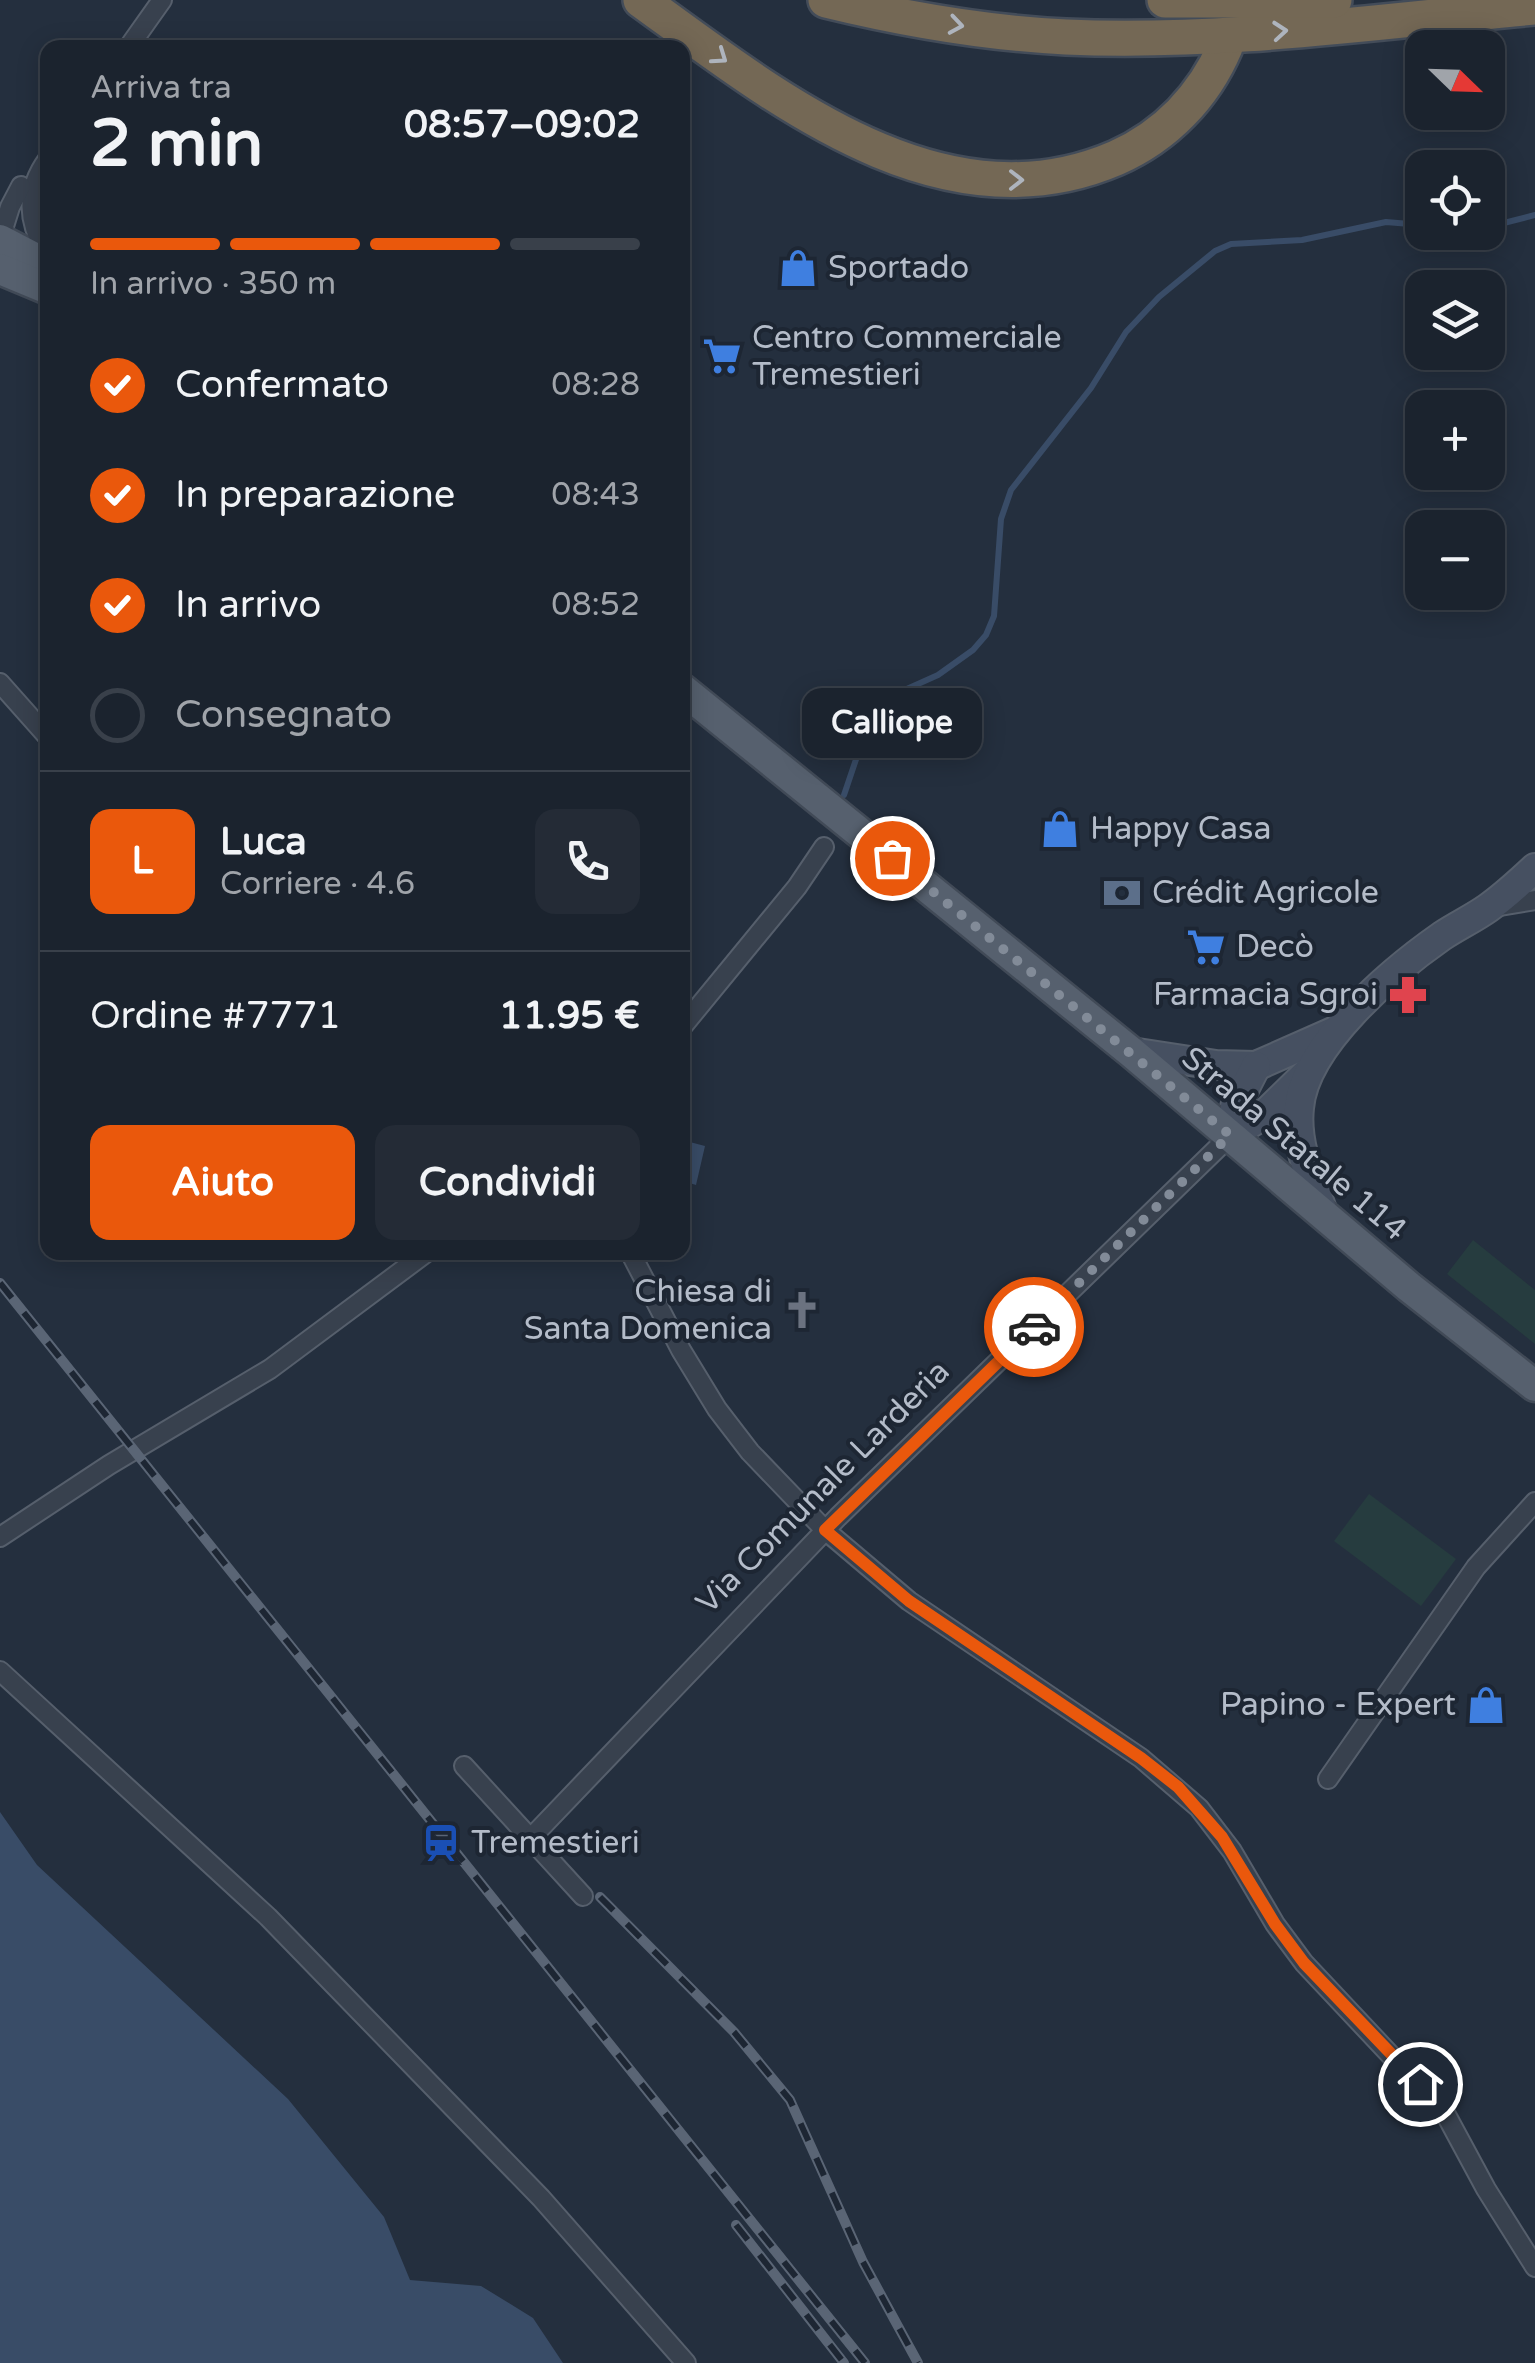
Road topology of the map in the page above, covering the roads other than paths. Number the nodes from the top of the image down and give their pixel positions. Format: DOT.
graph roads {
  1 [pos="162,0"];
  2 [pos="642,0"];
  3 [pos="826,0"];
  4 [pos="1164,0"];
  5 [pos="1334,0"];
  6 [pos="1535,6"];
  7 [pos="134,40"];
  8 [pos="1225,47"];
  9 [pos="40,170"];
  10 [pos="26,193"];
  11 [pos="0,201"];
  12 [pos="0,240"];
  13 [pos="40,240"];
  14 [pos="40,261"];
  15 [pos="0,269"];
  16 [pos="40,286"];
  17 [pos="0,682"];
  18 [pos="690,695"];
  19 [pos="40,729"];
  20 [pos="824,847"];
  21 [pos="1535,868"];
  22 [pos="1535,900"];
  23 [pos="1489,908"];
  24 [pos="690,1017"];
  25 [pos="1333,1032"];
  26 [pos="1131,1052"];
  27 [pos="1256,1066"];
  28 [pos="1306,1074"];
  29 [pos="1230,1135"];
  30 [pos="1323,1212"];
  31 [pos="417,1260"];
  32 [pos="634,1260"];
  33 [pos="1535,1386"];
  34 [pos="1535,1502"];
  35 [pos="825,1530"];
  36 [pos="1,1535"];
  37 [pos="0,1672"];
  38 [pos="464,1766"];
  39 [pos="1328,1779"];
  40 [pos="530,1838"];
  41 [pos="583,1896"];
  42 [pos="1535,2267"];
  43 [pos="686,2363"];
  1 -- 7 [label="street"];
  2 -- 8 [label="highway, one-way"];
  3 -- 6 [label="highway, one-way"];
  4 -- 5 [label="highway"];
  9 -- 10 [label="street"];
  10 -- 11 [label="street"];
  10 -- 12 [label="street"];
  10 -- 13 [label="street"];
  12 -- 14 [label="main road"];
  15 -- 16 [label="main road"];
  17 -- 19 [label="street"];
  18 -- 26 [label="main road, Strada Statale 114"];
  20 -- 24 [label="street"];
  21 -- 23 [label="street, Via Comunale Larderia"];
  22 -- 23 [label="street"];
  23 -- 25 [label="street, Via Comunale Larderia"];
  25 -- 27 [label="street, Via Comunale Larderia"];
  25 -- 28 [label="street, Via Comunale Larderia"];
  26 -- 27 [label="street, Via Comunale Larderia"];
  26 -- 29 [label="main road, Strada Statale 114"];
  27 -- 29 [label="street"];
  28 -- 29 [label="street, Via Comunale Larderia"];
  28 -- 30 [label="street, Via Comunale Larderia"];
  29 -- 30 [label="main road, Strada Statale 114"];
  29 -- 35 [label="street, Via Comunale Larderia"];
  30 -- 33 [label="main road, Strada Statale 114"];
  31 -- 36 [label="street"];
  32 -- 35 [label="street"];
  34 -- 39 [label="street"];
  35 -- 40 [label="street, Via Comunale Larderia"];
  35 -- 42 [label="street"];
  37 -- 43 [label="street"];
  38 -- 40 [label="street"];
  40 -- 41 [label="street"];
}
